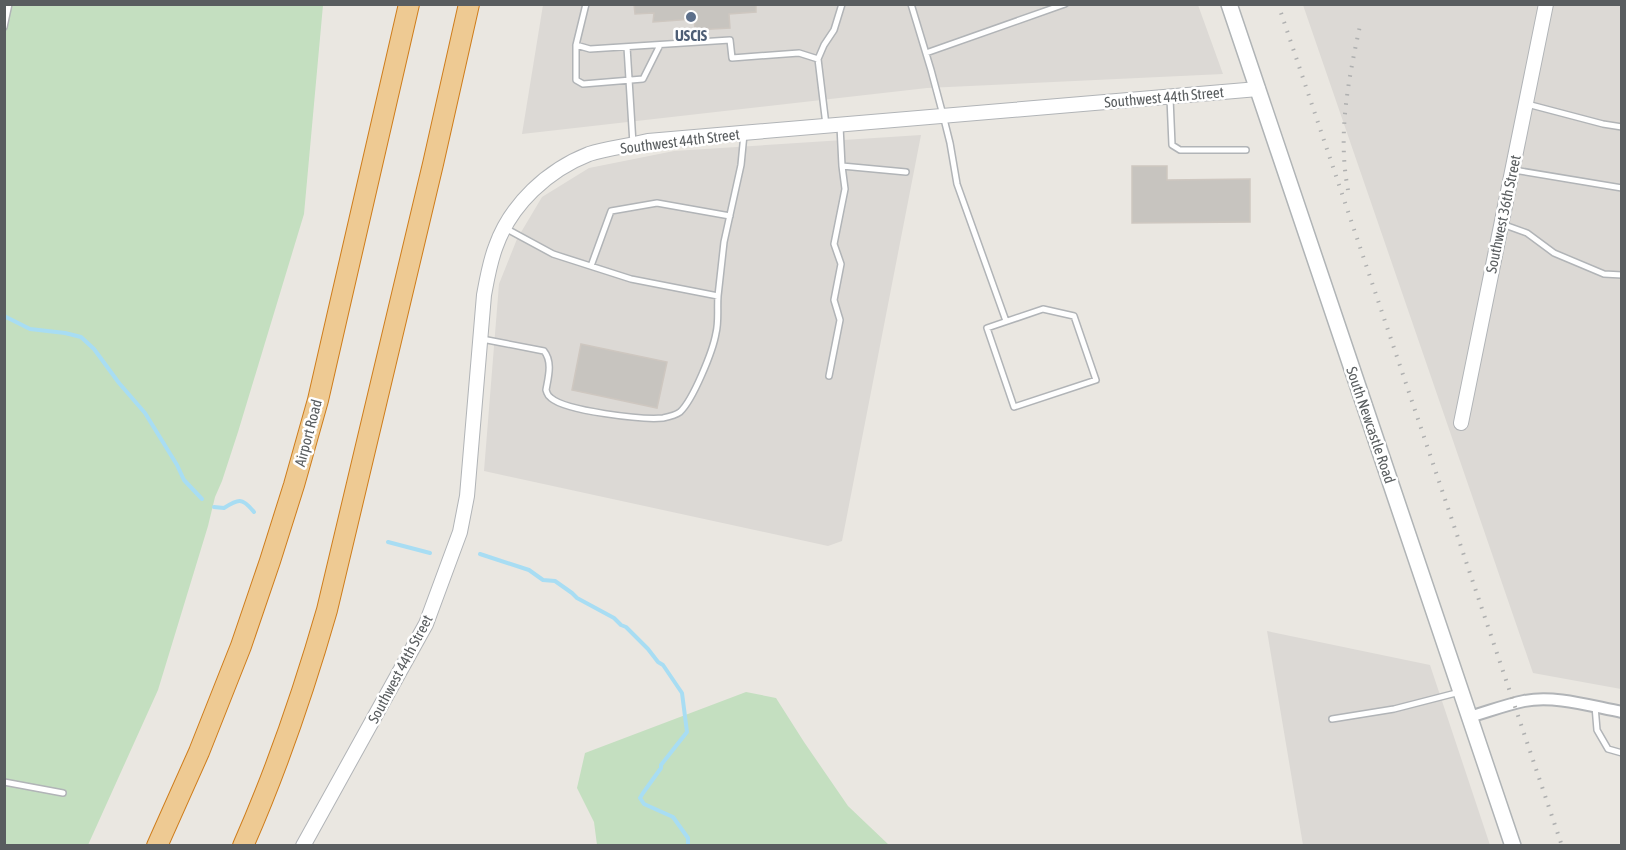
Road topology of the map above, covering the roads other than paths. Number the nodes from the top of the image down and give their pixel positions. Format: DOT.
graph roads {
  1 [pos="9,4"];
  2 [pos="405,4"];
  3 [pos="410,4"];
  4 [pos="469,4"];
  5 [pos="482,4"];
  6 [pos="586,4"];
  7 [pos="842,4"];
  8 [pos="911,4"];
  9 [pos="1065,4"];
  10 [pos="1229,4"];
  11 [pos="1546,4"];
  12 [pos="4,27"];
  13 [pos="402,36"];
  14 [pos="576,45"];
  15 [pos="660,45"];
  16 [pos="627,47"];
  17 [pos="926,53"];
  18 [pos="818,59"];
  19 [pos="628,80"];
  20 [pos="1257,89"];
  21 [pos="1170,96"];
  22 [pos="1526,103"];
  23 [pos="943,115"];
  24 [pos="833,124"];
  25 [pos="1622,127"];
  26 [pos="745,132"];
  27 [pos="633,145"];
  28 [pos="1246,150"];
  29 [pos="433,164"];
  30 [pos="842,166"];
  31 [pos="1512,170"];
  32 [pos="906,172"];
  33 [pos="1622,188"];
  34 [pos="730,216"];
  35 [pos="1501,223"];
  36 [pos="503,228"];
  37 [pos="591,266"];
  38 [pos="1622,275"];
  39 [pos="718,296"];
  40 [pos="1006,321"];
  41 [pos="481,339"];
  42 [pos="829,376"];
  43 [pos="1461,423"];
  44 [pos="1461,692"];
  45 [pos="1595,706"];
  46 [pos="1622,712"];
  47 [pos="1469,717"];
  48 [pos="1332,719"];
  49 [pos="1622,753"];
  50 [pos="4,782"];
  51 [pos="63,793"];
  52 [pos="157,846"];
  53 [pos="243,846"];
  54 [pos="303,846"];
  55 [pos="1513,846"];
  1 -- 12 [label="lane"];
  2 -- 13 [label="highway"];
  3 -- 13 [label="highway, Airport Road"];
  4 -- 29 [label="highway"];
  5 -- 29 [label="highway"];
  6 -- 14 [label="lane"];
  7 -- 18 [label="lane"];
  8 -- 17 [label="lane"];
  9 -- 17 [label="lane"];
  10 -- 20 [label="main road, South Newcastle Road"];
  11 -- 22 [label="street, Southwest 36th Street"];
  13 -- 52 [label="highway, Airport Road"];
  14 -- 16 [label="lane"];
  14 -- 19 [label="lane"];
  15 -- 16 [label="lane"];
  15 -- 18 [label="lane"];
  15 -- 19 [label="lane"];
  16 -- 19 [label="lane"];
  17 -- 23 [label="lane"];
  18 -- 24 [label="lane"];
  19 -- 27 [label="lane"];
  20 -- 21 [label="street, Southwest 44th Street"];
  20 -- 44 [label="main road, South Newcastle Road"];
  21 -- 23 [label="street, Southwest 44th Street"];
  21 -- 28 [label="lane"];
  22 -- 25 [label="lane"];
  22 -- 31 [label="street, Southwest 36th Street"];
  23 -- 24 [label="street, Southwest 44th Street"];
  23 -- 40 [label="lane"];
  24 -- 26 [label="street, Southwest 44th Street"];
  24 -- 30 [label="lane"];
  26 -- 27 [label="street, Southwest 44th Street"];
  26 -- 34 [label="lane"];
  27 -- 36 [label="street, Southwest 44th Street"];
  29 -- 53 [label="highway"];
  30 -- 32 [label="lane"];
  30 -- 42 [label="lane"];
  31 -- 33 [label="lane"];
  31 -- 35 [label="street, Southwest 36th Street"];
  34 -- 37 [label="lane"];
  34 -- 39 [label="lane"];
  35 -- 38 [label="lane"];
  35 -- 43 [label="street, Southwest 36th Street"];
  36 -- 37 [label="lane"];
  36 -- 41 [label="street, Southwest 44th Street"];
  37 -- 39 [label="lane"];
  39 -- 41 [label="lane"];
  40 -- 40 [label="lane"];
  41 -- 54 [label="street, Southwest 44th Street"];
  44 -- 47 [label="main road, South Newcastle Road"];
  44 -- 48 [label="lane"];
  45 -- 46 [label="street"];
  45 -- 47 [label="street"];
  45 -- 49 [label="lane"];
  47 -- 55 [label="main road, South Newcastle Road"];
  50 -- 51 [label="lane"];
}
